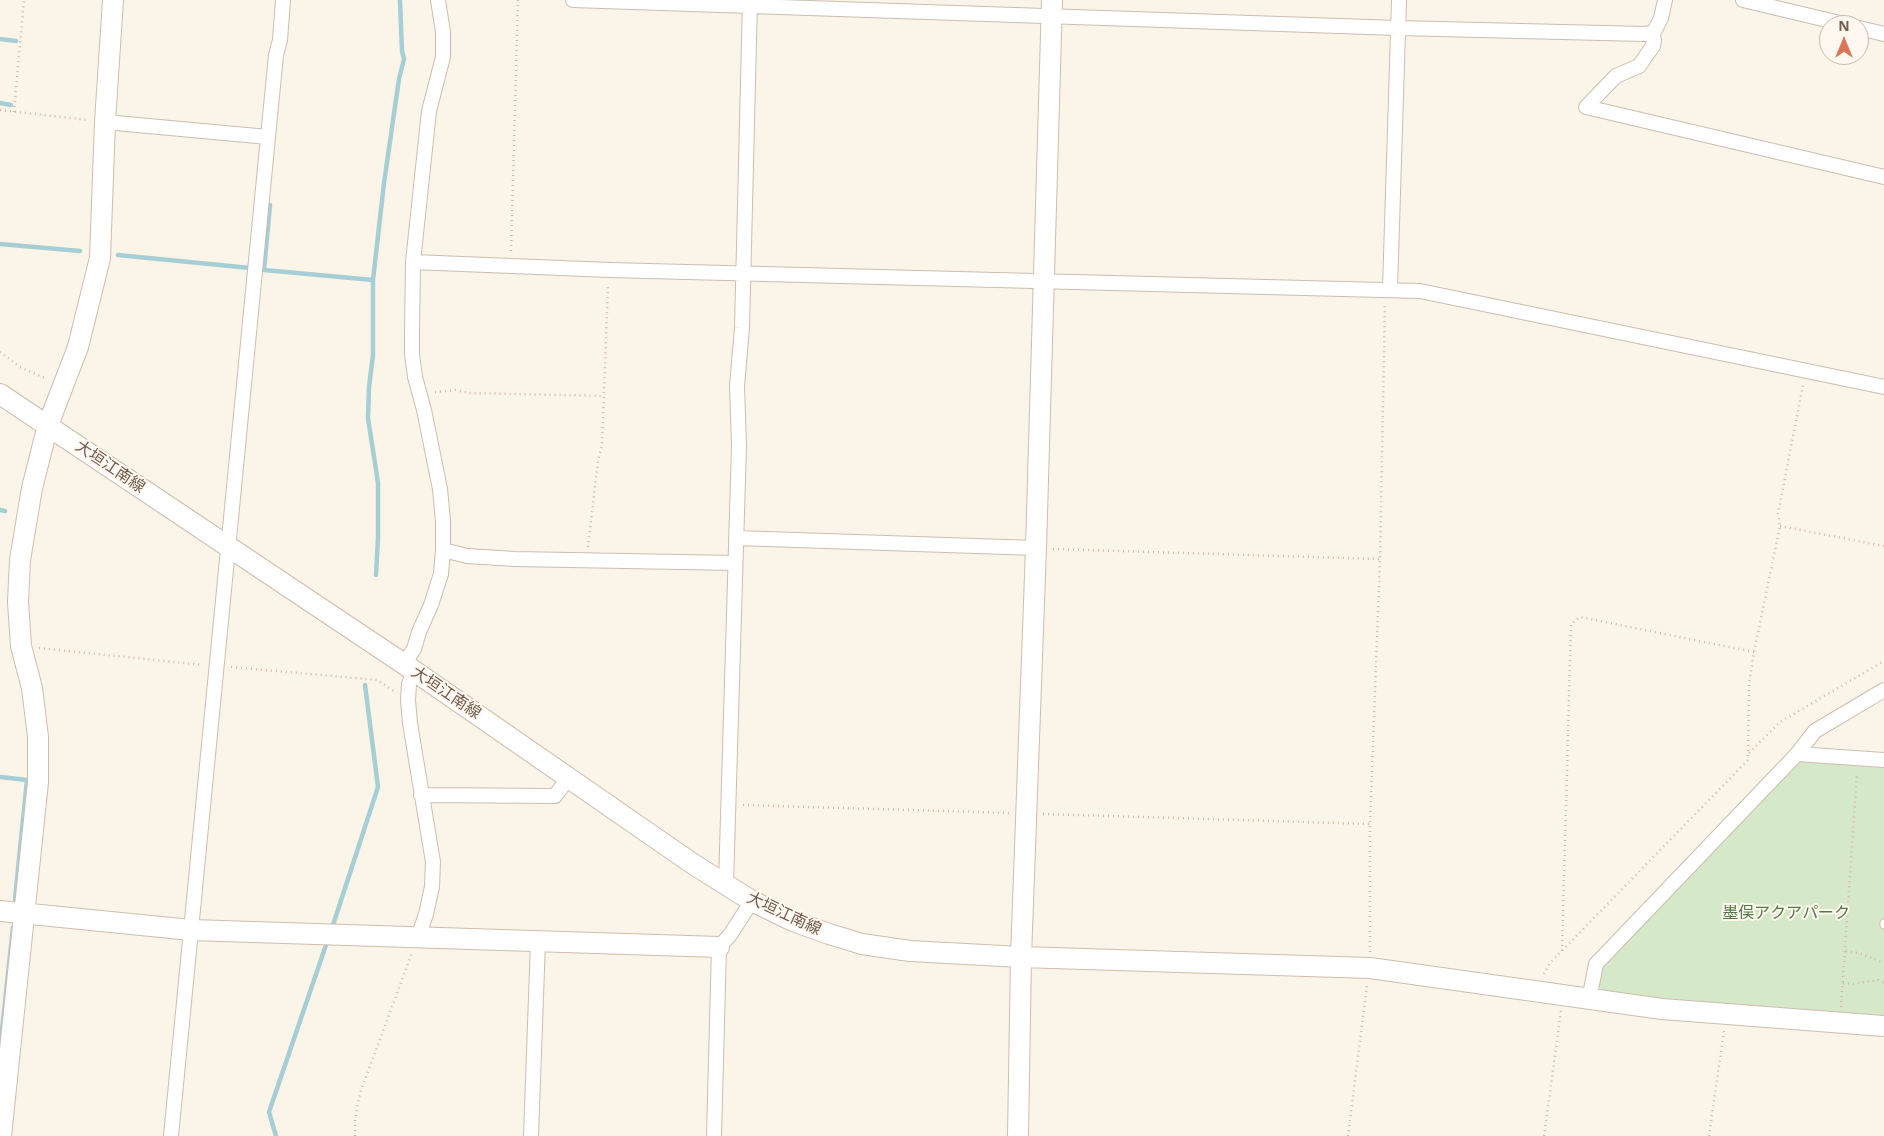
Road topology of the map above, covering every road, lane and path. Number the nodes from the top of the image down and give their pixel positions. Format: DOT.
graph roads {
  1 [pos="24,0"];
  2 [pos="113,0"];
  3 [pos="282,0"];
  4 [pos="438,0"];
  5 [pos="518,0"];
  6 [pos="574,0"];
  7 [pos="589,0"];
  8 [pos="1399,0"];
  9 [pos="1665,0"];
  10 [pos="1743,0"];
  11 [pos="750,3"];
  12 [pos="1052,8"];
  13 [pos="1819,18"];
  14 [pos="1398,28"];
  15 [pos="1869,30"];
  16 [pos="1652,33"];
  17 [pos="1884,34"];
  18 [pos="0,110"];
  19 [pos="14,112"];
  20 [pos="105,122"];
  21 [pos="268,138"];
  22 [pos="1884,177"];
  23 [pos="413,262"];
  24 [pos="511,266"];
  25 [pos="610,270"];
  26 [pos="743,273"];
  27 [pos="1044,282"];
  28 [pos="1388,289"];
  29 [pos="0,352"];
  30 [pos="1806,371"];
  31 [pos="47,380"];
  32 [pos="1884,387"];
  33 [pos="0,394"];
  34 [pos="421,394"];
  35 [pos="604,396"];
  36 [pos="48,425"];
  37 [pos="1780,526"];
  38 [pos="736,538"];
  39 [pos="1884,546"];
  40 [pos="229,547"];
  41 [pos="1036,548"];
  42 [pos="443,550"];
  43 [pos="588,559"];
  44 [pos="1380,559"];
  45 [pos="736,563"];
  46 [pos="21,646"];
  47 [pos="1754,652"];
  48 [pos="1884,661"];
  49 [pos="218,666"];
  50 [pos="409,668"];
  51 [pos="1884,690"];
  52 [pos="408,700"];
  53 [pos="1748,754"];
  54 [pos="1797,754"];
  55 [pos="1858,758"];
  56 [pos="1884,760"];
  57 [pos="568,777"];
  58 [pos="421,795"];
  59 [pos="729,804"];
  60 [pos="1026,814"];
  61 [pos="1370,824"];
  62 [pos="726,884"];
  63 [pos="752,901"];
  64 [pos="0,911"];
  65 [pos="23,914"];
  66 [pos="191,930"];
  67 [pos="418,938"];
  68 [pos="538,941"];
  69 [pos="719,946"];
  70 [pos="1562,951"];
  71 [pos="1846,951"];
  72 [pos="1021,957"];
  73 [pos="1884,963"];
  74 [pos="1370,968"];
  75 [pos="1843,983"];
  76 [pos="1884,983"];
  77 [pos="1540,993"];
  78 [pos="1563,996"];
  79 [pos="1589,1000"];
  80 [pos="1726,1015"];
  81 [pos="1840,1023"];
  82 [pos="1884,1026"];
  83 [pos="1,1136"];
  84 [pos="171,1136"];
  85 [pos="354,1136"];
  86 [pos="531,1136"];
  87 [pos="714,1136"];
  88 [pos="1018,1136"];
  89 [pos="1348,1136"];
  90 [pos="1544,1136"];
  91 [pos="1709,1136"];
  1 -- 19 [label="path"];
  2 -- 20 [label="street"];
  3 -- 21 [label="street"];
  4 -- 23 [label="street"];
  5 -- 24 [label="path"];
  6 -- 7 [label="street"];
  7 -- 11 [label="street"];
  8 -- 14 [label="street"];
  9 -- 16 [label="street"];
  10 -- 13 [label="street"];
  11 -- 12 [label="street"];
  11 -- 26 [label="street"];
  12 -- 14 [label="street"];
  12 -- 27 [label="street"];
  14 -- 16 [label="street"];
  14 -- 28 [label="street"];
  15 -- 17 [label="street"];
  16 -- 22 [label="street"];
  18 -- 19 [label="path"];
  19 -- 20 [label="path"];
  20 -- 21 [label="street"];
  20 -- 36 [label="street"];
  21 -- 40 [label="street"];
  23 -- 24 [label="street"];
  23 -- 34 [label="street"];
  24 -- 25 [label="street"];
  25 -- 26 [label="street"];
  25 -- 35 [label="path"];
  26 -- 27 [label="street"];
  26 -- 38 [label="street"];
  27 -- 28 [label="street"];
  27 -- 41 [label="street"];
  28 -- 30 [label="street"];
  28 -- 44 [label="path"];
  29 -- 31 [label="path"];
  30 -- 32 [label="street"];
  30 -- 37 [label="path"];
  33 -- 36 [label="street, 大垣江南線"];
  34 -- 35 [label="path"];
  34 -- 42 [label="street"];
  35 -- 43 [label="path"];
  36 -- 40 [label="street, 大垣江南線"];
  36 -- 46 [label="street"];
  37 -- 39 [label="path"];
  37 -- 47 [label="path"];
  38 -- 41 [label="street"];
  38 -- 45 [label="street"];
  40 -- 49 [label="street"];
  40 -- 50 [label="street, 大垣江南線"];
  41 -- 44 [label="path"];
  41 -- 60 [label="street"];
  42 -- 43 [label="street"];
  42 -- 50 [label="street"];
  43 -- 45 [label="street"];
  44 -- 61 [label="path"];
  45 -- 59 [label="street"];
  46 -- 49 [label="path"];
  46 -- 65 [label="street"];
  47 -- 53 [label="path"];
  47 -- 70 [label="path"];
  48 -- 53 [label="path"];
  49 -- 52 [label="path"];
  49 -- 66 [label="street"];
  50 -- 52 [label="street"];
  50 -- 57 [label="street, 大垣江南線"];
  51 -- 54 [label="street"];
  52 -- 58 [label="street"];
  53 -- 70 [label="path"];
  54 -- 55 [label="street"];
  54 -- 79 [label="street"];
  55 -- 56 [label="street"];
  55 -- 71 [label="path"];
  57 -- 58 [label="street"];
  57 -- 62 [label="street, 大垣江南線"];
  58 -- 67 [label="street"];
  59 -- 60 [label="path"];
  59 -- 62 [label="street"];
  60 -- 61 [label="path"];
  60 -- 72 [label="street"];
  61 -- 74 [label="path"];
  62 -- 63 [label="street, 大垣江南線"];
  63 -- 69 [label="street"];
  63 -- 72 [label="street, 大垣江南線"];
  64 -- 65 [label="street"];
  65 -- 66 [label="street"];
  65 -- 83 [label="street"];
  66 -- 67 [label="street"];
  66 -- 84 [label="street"];
  67 -- 68 [label="street"];
  67 -- 85 [label="path"];
  68 -- 69 [label="street"];
  68 -- 86 [label="street"];
  69 -- 87 [label="street"];
  70 -- 77 [label="path"];
  71 -- 73 [label="path"];
  71 -- 75 [label="path"];
  72 -- 74 [label="street, 大垣江南線"];
  72 -- 88 [label="street"];
  74 -- 77 [label="street, 大垣江南線"];
  74 -- 89 [label="path"];
  75 -- 76 [label="path"];
  75 -- 81 [label="path"];
  77 -- 78 [label="street, 大垣江南線"];
  78 -- 79 [label="street, 大垣江南線"];
  78 -- 90 [label="path"];
  79 -- 80 [label="street, 大垣江南線"];
  80 -- 81 [label="street, 大垣江南線"];
  80 -- 91 [label="path"];
  81 -- 82 [label="street, 大垣江南線"];
}
